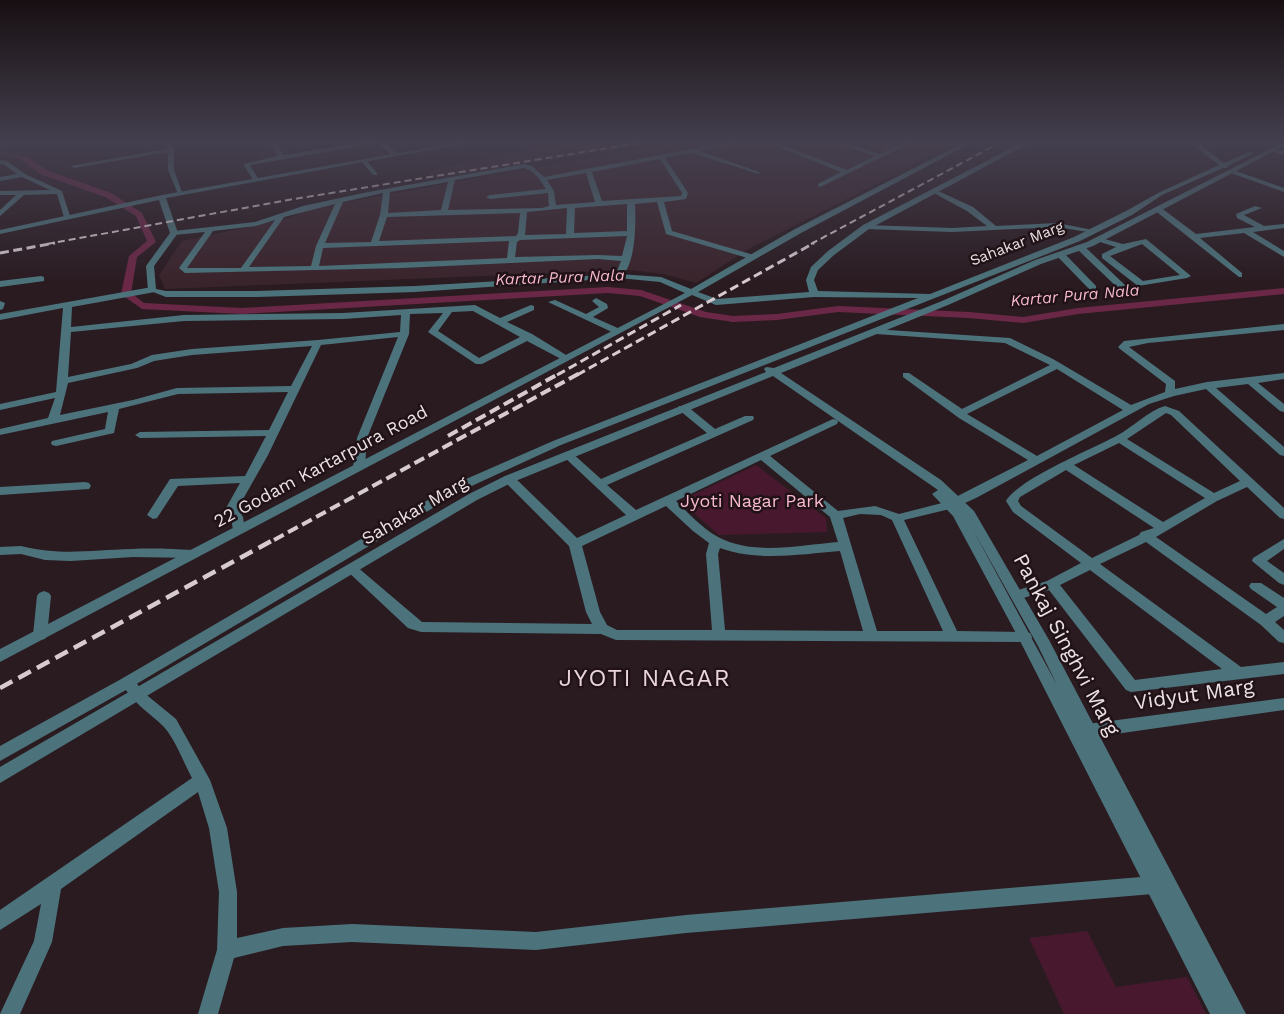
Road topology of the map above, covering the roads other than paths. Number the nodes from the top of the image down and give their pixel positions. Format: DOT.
graph roads {
  1 [pos="52,188"];
  2 [pos="179,188"];
  3 [pos="211,188"];
  4 [pos="397,188"];
  5 [pos="450,188"];
  6 [pos="549,188"];
  7 [pos="594,188"];
  8 [pos="681,188"];
  9 [pos="882,188"];
  10 [pos="939,188"];
  11 [pos="1173,188"];
  12 [pos="1199,188"];
  13 [pos="387,190"];
  14 [pos="551,191"];
  15 [pos="934,191"];
  16 [pos="60,192"];
  17 [pos="0,193"];
  18 [pos="22,193"];
  19 [pos="533,193"];
  20 [pos="181,194"];
  21 [pos="162,197"];
  22 [pos="490,197"];
  23 [pos="340,200"];
  24 [pos="535,201"];
  25 [pos="660,201"];
  26 [pos="631,203"];
  27 [pos="600,205"];
  28 [pos="553,207"];
  29 [pos="571,207"];
  30 [pos="1258,208"];
  31 [pos="1157,209"];
  32 [pos="524,210"];
  33 [pos="444,212"];
  34 [pos="0,214"];
  35 [pos="384,215"];
  36 [pos="68,217"];
  37 [pos="281,217"];
  38 [pos="866,227"];
  39 [pos="1282,227"];
  40 [pos="994,228"];
  41 [pos="1262,228"];
  42 [pos="209,231"];
  43 [pos="1094,231"];
  44 [pos="1247,231"];
  45 [pos="0,232"];
  46 [pos="174,233"];
  47 [pos="632,233"];
  48 [pos="570,236"];
  49 [pos="1194,236"];
  50 [pos="518,238"];
  51 [pos="1100,238"];
  52 [pos="374,244"];
  53 [pos="320,246"];
  54 [pos="1080,247"];
  55 [pos="1123,247"];
  56 [pos="1061,255"];
  57 [pos="1284,255"];
  58 [pos="751,257"];
  59 [pos="627,259"];
  60 [pos="511,260"];
  61 [pos="314,268"];
  62 [pos="243,270"];
  63 [pos="1239,275"];
  64 [pos="620,276"];
  65 [pos="41,279"];
  66 [pos="0,284"];
  67 [pos="1122,287"];
  68 [pos="1093,288"];
  69 [pos="148,291"];
  70 [pos="689,293"];
  71 [pos="814,294"];
  72 [pos="931,296"];
  73 [pos="596,301"];
  74 [pos="552,302"];
  75 [pos="945,303"];
  76 [pos="68,304"];
  77 [pos="531,308"];
  78 [pos="449,310"];
  79 [pos="406,312"];
  80 [pos="0,317"];
  81 [pos="586,317"];
  82 [pos="501,321"];
  83 [pos="1284,327"];
  84 [pos="66,330"];
  85 [pos="617,331"];
  86 [pos="876,331"];
  87 [pos="404,334"];
  88 [pos="529,336"];
  89 [pos="318,343"];
  90 [pos="566,358"];
  91 [pos="1056,366"];
  92 [pos="762,369"];
  93 [pos="906,375"];
  94 [pos="1284,376"];
  95 [pos="63,381"];
  96 [pos="1250,381"];
  97 [pos="1208,386"];
  98 [pos="295,388"];
  99 [pos="1170,393"];
  100 [pos="61,394"];
  101 [pos="0,407"];
  102 [pos="114,408"];
  103 [pos="683,408"];
  104 [pos="1131,410"];
  105 [pos="1284,410"];
  106 [pos="961,413"];
  107 [pos="749,418"];
  108 [pos="836,419"];
  109 [pos="53,420"];
  110 [pos="0,432"];
  111 [pos="273,433"];
  112 [pos="714,434"];
  113 [pos="140,435"];
  114 [pos="1119,439"];
  115 [pos="56,443"];
  116 [pos="1284,453"];
  117 [pos="568,455"];
  118 [pos="762,455"];
  119 [pos="1036,460"];
  120 [pos="1066,465"];
  121 [pos="359,467"];
  122 [pos="249,479"];
  123 [pos="509,479"];
  124 [pos="1249,481"];
  125 [pos="601,483"];
  126 [pos="85,486"];
  127 [pos="0,490"];
  128 [pos="1213,498"];
  129 [pos="668,500"];
  130 [pos="954,503"];
  131 [pos="153,515"];
  132 [pos="836,515"];
  133 [pos="1284,515"];
  134 [pos="635,516"];
  135 [pos="897,518"];
  136 [pos="1163,528"];
  137 [pos="239,530"];
  138 [pos="1145,535"];
  139 [pos="716,542"];
  140 [pos="575,544"];
  141 [pos="1283,545"];
  142 [pos="845,546"];
  143 [pos="0,551"];
  144 [pos="193,554"];
  145 [pos="1090,562"];
  146 [pos="351,569"];
  147 [pos="1284,580"];
  148 [pos="1052,584"];
  149 [pos="1256,586"];
  150 [pos="1017,595"];
  151 [pos="44,596"];
  152 [pos="1284,607"];
  153 [pos="1266,621"];
  154 [pos="602,629"];
  155 [pos="40,635"];
  156 [pos="719,636"];
  157 [pos="872,636"];
  158 [pos="952,636"];
  159 [pos="1025,637"];
  160 [pos="1284,638"];
  161 [pos="0,656"];
  162 [pos="1284,668"];
  163 [pos="1238,673"];
  164 [pos="133,689"];
  165 [pos="1284,704"];
  166 [pos="1081,732"];
  167 [pos="0,754"];
  168 [pos="0,776"];
  169 [pos="202,780"];
  170 [pos="53,885"];
  171 [pos="1160,885"];
  172 [pos="0,921"];
  173 [pos="227,950"];
  174 [pos="10,1014"];
  175 [pos="208,1014"];
  176 [pos="1221,1014"];
  177 [pos="1236,1014"];
  1 -- 16 [label="street"];
  2 -- 20 [label="street"];
  3 -- 20 [label="street"];
  4 -- 13 [label="street"];
  5 -- 33 [label="street"];
  6 -- 14 [label="street"];
  7 -- 27 [label="street"];
  8 -- 25 [label="street"];
  9 -- 58 [label="street, 22 Godam Kartarpura Road"];
  10 -- 15 [label="street"];
  11 -- 43 [label="street, Sahakar Marg"];
  12 -- 31 [label="street, Sahakar Marg"];
  13 -- 23 [label="street"];
  13 -- 35 [label="street"];
  14 -- 19 [label="street"];
  14 -- 28 [label="street"];
  15 -- 38 [label="street"];
  15 -- 40 [label="street"];
  16 -- 18 [label="street"];
  16 -- 36 [label="street"];
  17 -- 18 [label="street"];
  18 -- 34 [label="street"];
  19 -- 22 [label="street"];
  19 -- 24 [label="street"];
  20 -- 21 [label="street"];
  21 -- 36 [label="street"];
  21 -- 46 [label="street"];
  23 -- 37 [label="street"];
  23 -- 53 [label="street"];
  25 -- 26 [label="street"];
  25 -- 58 [label="street"];
  26 -- 27 [label="street"];
  26 -- 47 [label="street"];
  27 -- 29 [label="street"];
  28 -- 29 [label="street"];
  28 -- 32 [label="street"];
  29 -- 48 [label="street"];
  30 -- 41 [label="street"];
  31 -- 49 [label="street"];
  31 -- 51 [label="street, Sahakar Marg"];
  32 -- 33 [label="street"];
  32 -- 50 [label="street"];
  33 -- 35 [label="street"];
  35 -- 52 [label="street"];
  36 -- 45 [label="street"];
  37 -- 42 [label="street"];
  37 -- 62 [label="street"];
  38 -- 40 [label="street"];
  38 -- 71 [label="street"];
  39 -- 41 [label="street"];
  40 -- 43 [label="street"];
  41 -- 44 [label="street"];
  42 -- 46 [label="street"];
  42 -- 62 [label="street"];
  43 -- 72 [label="street, Sahakar Marg"];
  44 -- 49 [label="street"];
  44 -- 57 [label="street"];
  46 -- 69 [label="street"];
  47 -- 48 [label="street"];
  47 -- 59 [label="street"];
  48 -- 50 [label="street"];
  49 -- 63 [label="street"];
  50 -- 52 [label="street"];
  50 -- 60 [label="street"];
  51 -- 54 [label="street, Sahakar Marg"];
  51 -- 55 [label="street"];
  52 -- 53 [label="street"];
  53 -- 61 [label="street"];
  54 -- 56 [label="street, Sahakar Marg"];
  54 -- 67 [label="street"];
  55 -- 55 [label="street"];
  56 -- 68 [label="street"];
  56 -- 75 [label="street, Sahakar Marg"];
  58 -- 70 [label="street, 22 Godam Kartarpura Road"];
  59 -- 60 [label="street"];
  59 -- 64 [label="street"];
  60 -- 61 [label="street"];
  61 -- 62 [label="street"];
  64 -- 69 [label="street"];
  64 -- 70 [label="street"];
  65 -- 66 [label="street"];
  69 -- 76 [label="street"];
  70 -- 71 [label="street"];
  70 -- 85 [label="street, 22 Godam Kartarpura Road"];
  71 -- 72 [label="street"];
  72 -- 75 [label="street"];
  72 -- 92 [label="street, Sahakar Marg"];
  73 -- 81 [label="street"];
  74 -- 81 [label="street"];
  75 -- 86 [label="street, Sahakar Marg"];
  76 -- 80 [label="street"];
  76 -- 84 [label="street"];
  77 -- 82 [label="street"];
  78 -- 79 [label="street"];
  78 -- 82 [label="street"];
  78 -- 88 [label="street"];
  79 -- 84 [label="street"];
  79 -- 87 [label="street"];
  81 -- 85 [label="street"];
  82 -- 88 [label="street"];
  83 -- 99 [label="street"];
  84 -- 95 [label="street"];
  85 -- 90 [label="street, 22 Godam Kartarpura Road"];
  86 -- 91 [label="street"];
  86 -- 92 [label="street, Sahakar Marg"];
  87 -- 89 [label="street"];
  87 -- 121 [label="street"];
  88 -- 90 [label="street"];
  89 -- 95 [label="street"];
  89 -- 98 [label="street"];
  90 -- 121 [label="street, 22 Godam Kartarpura Road"];
  91 -- 104 [label="street"];
  91 -- 106 [label="street"];
  92 -- 103 [label="street, Sahakar Marg"];
  92 -- 108 [label="street, Pankaj Singhvi Marg"];
  92 -- 164 [label="street, Sahakar Marg"];
  93 -- 106 [label="street"];
  94 -- 96 [label="street"];
  95 -- 100 [label="street"];
  96 -- 97 [label="street"];
  96 -- 105 [label="street"];
  97 -- 99 [label="street"];
  97 -- 116 [label="street"];
  98 -- 102 [label="street"];
  98 -- 111 [label="street"];
  99 -- 104 [label="street"];
  100 -- 101 [label="street"];
  100 -- 109 [label="street"];
  102 -- 109 [label="street"];
  102 -- 115 [label="street"];
  103 -- 112 [label="street"];
  103 -- 117 [label="street, Sahakar Marg"];
  104 -- 119 [label="street"];
  106 -- 119 [label="street"];
  107 -- 112 [label="street"];
  108 -- 118 [label="street"];
  108 -- 130 [label="street, Pankaj Singhvi Marg"];
  109 -- 110 [label="street"];
  111 -- 113 [label="street"];
  111 -- 122 [label="street"];
  112 -- 125 [label="street"];
  114 -- 120 [label="street"];
  114 -- 124 [label="street"];
  114 -- 128 [label="street"];
  117 -- 123 [label="street, Sahakar Marg"];
  117 -- 125 [label="street"];
  118 -- 129 [label="street"];
  118 -- 132 [label="street"];
  119 -- 130 [label="street"];
  120 -- 136 [label="street"];
  120 -- 145 [label="street"];
  121 -- 137 [label="street, 22 Godam Kartarpura Road"];
  122 -- 131 [label="street"];
  122 -- 137 [label="street"];
  123 -- 140 [label="street"];
  123 -- 146 [label="street, Sahakar Marg"];
  124 -- 128 [label="street"];
  124 -- 133 [label="street"];
  125 -- 134 [label="street"];
  126 -- 127 [label="street"];
  128 -- 136 [label="street"];
  129 -- 134 [label="street"];
  129 -- 139 [label="street"];
  130 -- 135 [label="street"];
  130 -- 150 [label="street, Pankaj Singhvi Marg"];
  130 -- 159 [label="street, Pankaj Singhvi Marg"];
  132 -- 135 [label="street"];
  132 -- 142 [label="street"];
  134 -- 140 [label="street"];
  135 -- 158 [label="street"];
  136 -- 138 [label="street"];
  137 -- 144 [label="street, 22 Godam Kartarpura Road"];
  138 -- 145 [label="street"];
  138 -- 153 [label="street"];
  139 -- 142 [label="street"];
  139 -- 156 [label="street"];
  140 -- 154 [label="street"];
  141 -- 147 [label="street"];
  142 -- 157 [label="street"];
  143 -- 144 [label="street"];
  144 -- 155 [label="street, 22 Godam Kartarpura Road"];
  145 -- 148 [label="street"];
  145 -- 163 [label="street"];
  146 -- 154 [label="street"];
  146 -- 164 [label="street, Sahakar Marg"];
  148 -- 150 [label="street"];
  148 -- 163 [label="street"];
  149 -- 152 [label="street"];
  150 -- 166 [label="street, Pankaj Singhvi Marg"];
  151 -- 155 [label="street"];
  152 -- 153 [label="street"];
  153 -- 160 [label="street"];
  154 -- 156 [label="street"];
  155 -- 161 [label="street, 22 Godam Kartarpura Road"];
  156 -- 157 [label="street"];
  157 -- 158 [label="street"];
  158 -- 159 [label="street"];
  159 -- 166 [label="street, Pankaj Singhvi Marg"];
  162 -- 163 [label="street"];
  164 -- 167 [label="street, Sahakar Marg"];
  164 -- 168 [label="street, Sahakar Marg"];
  164 -- 169 [label="street"];
  165 -- 166 [label="street, Vidyut Marg"];
  166 -- 171 [label="street, Pankaj Singhvi Marg"];
  169 -- 170 [label="street"];
  169 -- 173 [label="street"];
  170 -- 172 [label="street"];
  170 -- 174 [label="street"];
  171 -- 173 [label="street"];
  171 -- 176 [label="street, Pankaj Singhvi Marg"];
  171 -- 177 [label="street, Pankaj Singhvi Marg"];
  173 -- 175 [label="street"];
}
